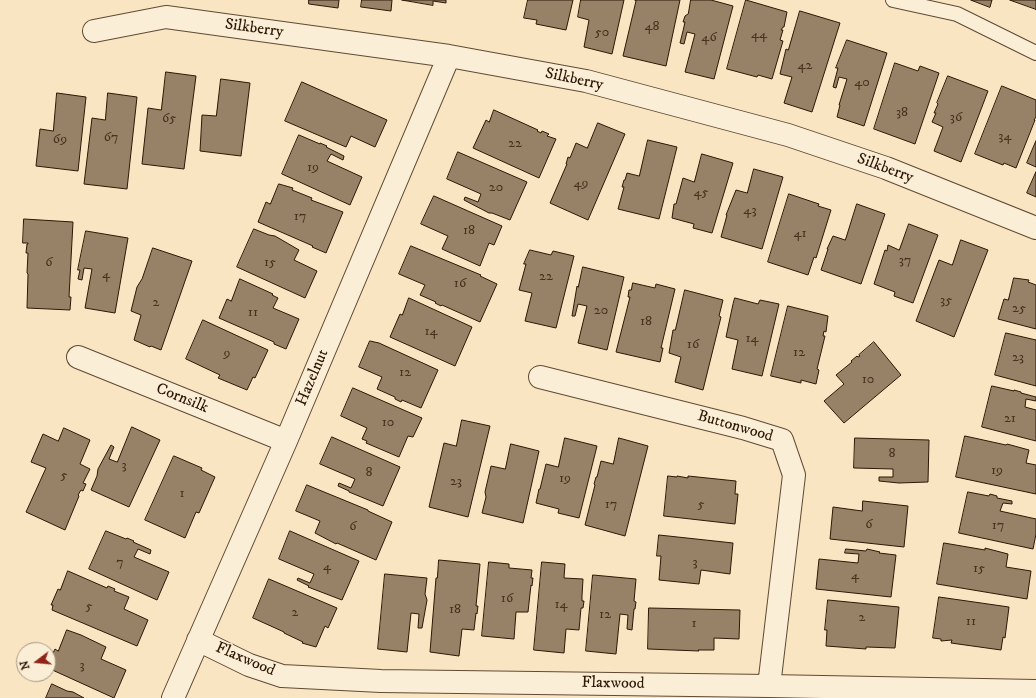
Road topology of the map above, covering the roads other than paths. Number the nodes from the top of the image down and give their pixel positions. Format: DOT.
graph roads {
  1 [pos="894,0"];
  2 [pos="94,31"];
  3 [pos="1036,53"];
  4 [pos="449,56"];
  5 [pos="1036,228"];
  6 [pos="78,357"];
  7 [pos="540,377"];
  8 [pos="286,441"];
  9 [pos="198,640"];
  10 [pos="768,686"];
  11 [pos="1036,691"];
  12 [pos="173,698"];
  1 -- 3 [label="lane"];
  2 -- 4 [label="street, Silkberry"];
  4 -- 5 [label="street, Silkberry"];
  4 -- 8 [label="street, Hazelnut"];
  6 -- 8 [label="street, Cornsilk"];
  7 -- 10 [label="street, Buttonwood"];
  8 -- 9 [label="street, Hazelnut"];
  9 -- 10 [label="street, Flaxwood"];
  9 -- 12 [label="street, Hazelnut"];
  10 -- 11 [label="street, Flaxwood"];
}
